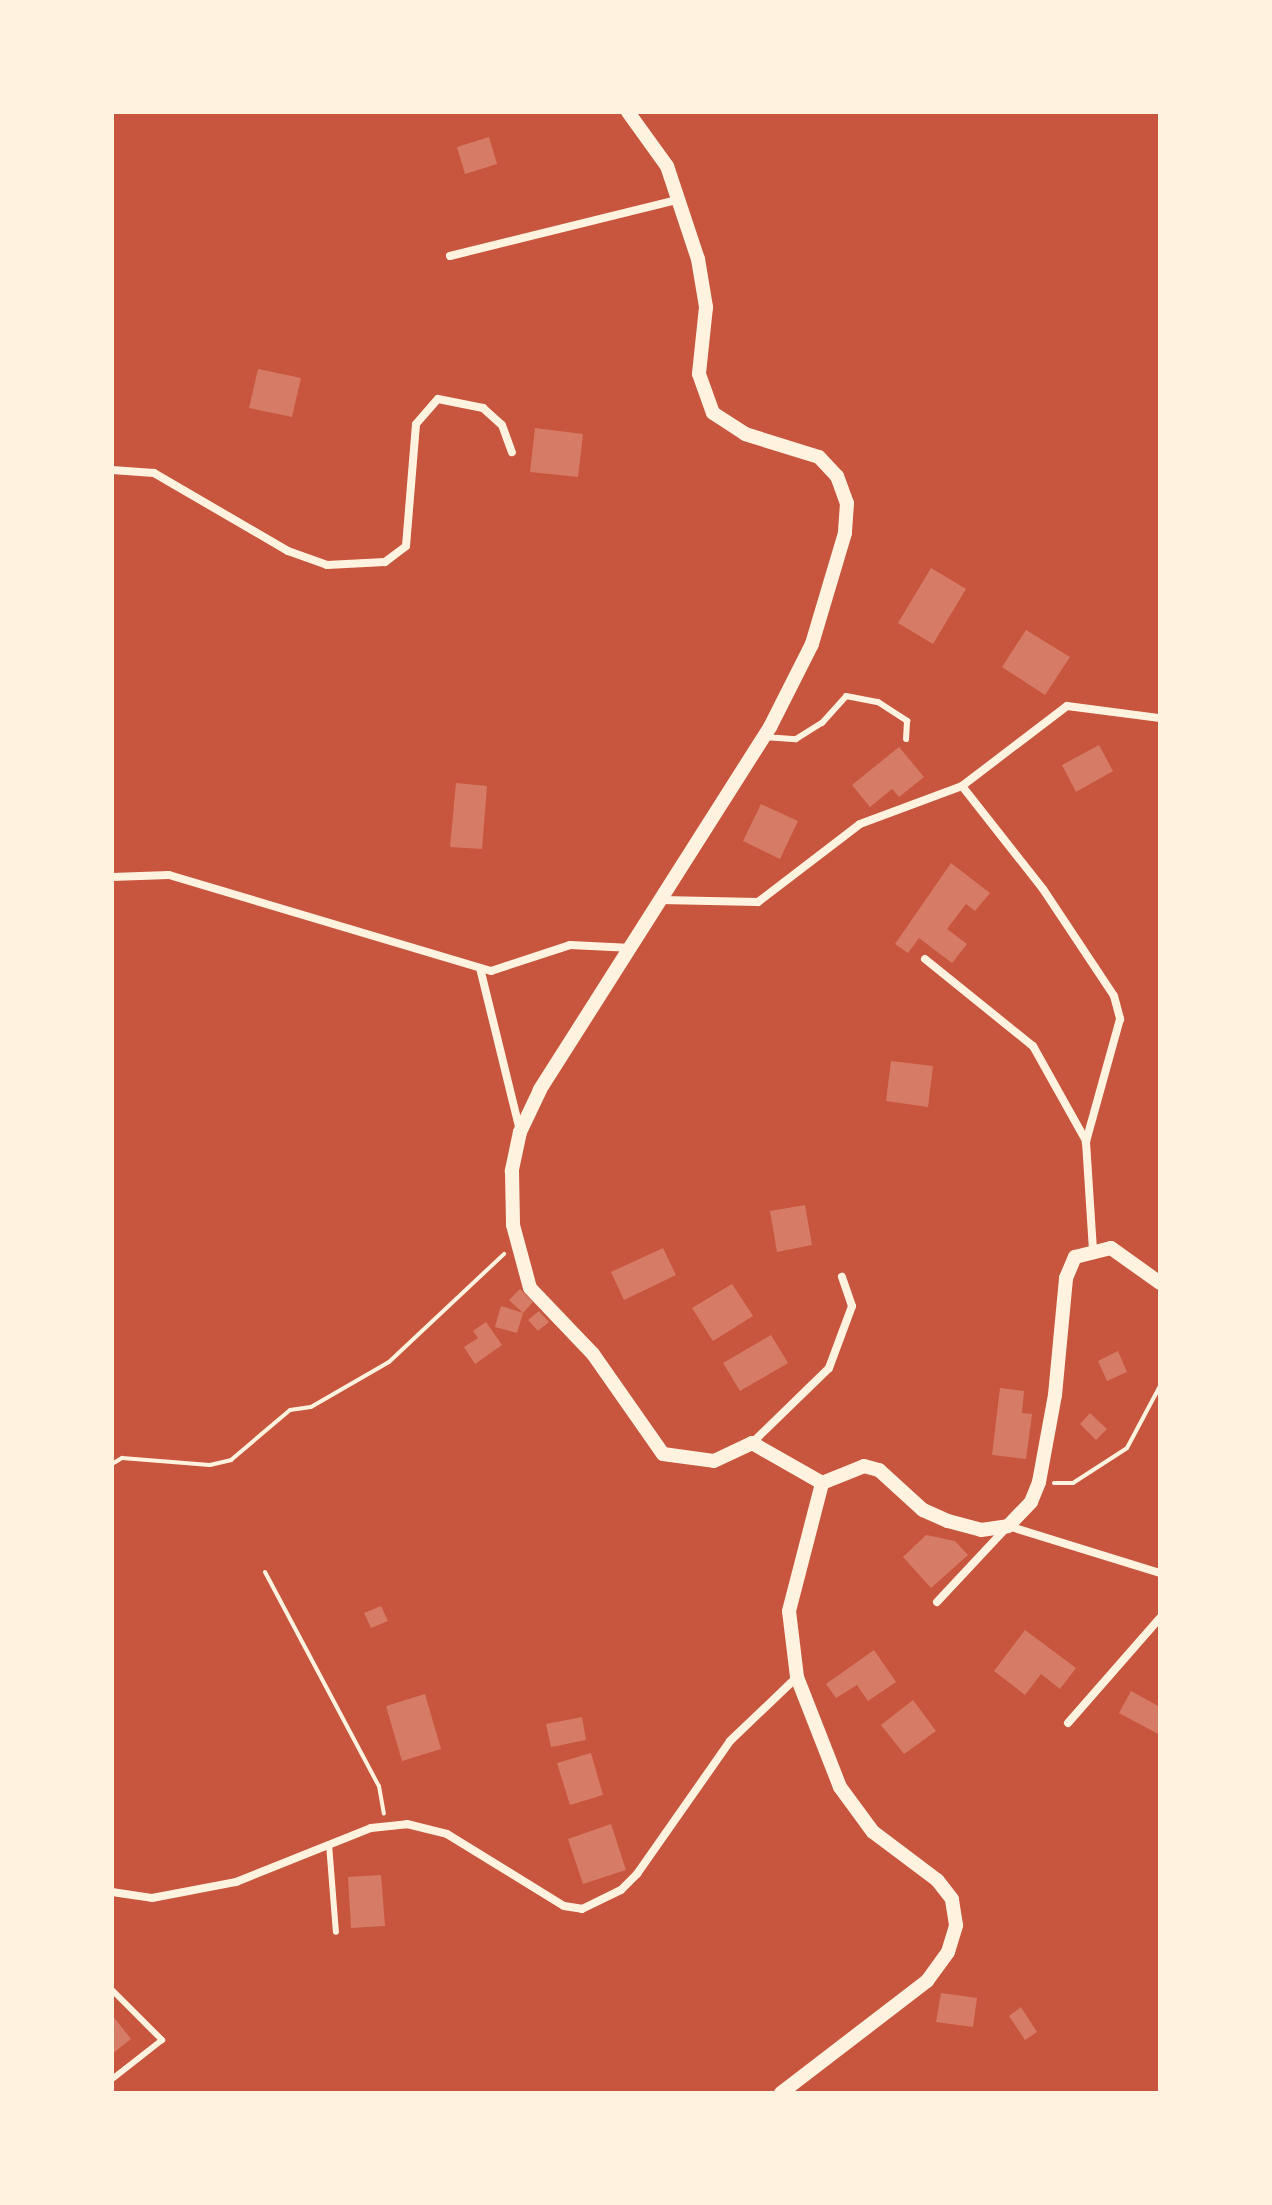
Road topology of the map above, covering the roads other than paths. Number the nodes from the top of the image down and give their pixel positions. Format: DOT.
graph roads {
  1 [pos="628,112"];
  2 [pos="677,200"];
  3 [pos="450,256"];
  4 [pos="512,452"];
  5 [pos="112,470"];
  6 [pos="1160,718"];
  7 [pos="764,737"];
  8 [pos="906,739"];
  9 [pos="962,786"];
  10 [pos="112,877"];
  11 [pos="661,900"];
  12 [pos="632,948"];
  13 [pos="925,959"];
  14 [pos="480,968"];
  15 [pos="520,1132"];
  16 [pos="1086,1142"];
  17 [pos="1093,1251"];
  18 [pos="842,1277"];
  19 [pos="1160,1283"];
  20 [pos="752,1443"];
  21 [pos="822,1483"];
  22 [pos="1008,1526"];
  23 [pos="1160,1573"];
  24 [pos="937,1602"];
  25 [pos="1160,1618"];
  26 [pos="797,1677"];
  27 [pos="1068,1723"];
  28 [pos="329,1844"];
  29 [pos="112,1892"];
  30 [pos="336,1932"];
  31 [pos="112,1990"];
  32 [pos="112,2079"];
  33 [pos="781,2093"];
  1 -- 2 [label="street"];
  2 -- 3 [label="street"];
  2 -- 7 [label="street"];
  4 -- 5 [label="street"];
  6 -- 9 [label="street"];
  7 -- 8 [label="lane"];
  7 -- 11 [label="street"];
  9 -- 11 [label="street"];
  9 -- 16 [label="street"];
  10 -- 14 [label="street"];
  11 -- 12 [label="street"];
  12 -- 14 [label="street"];
  12 -- 15 [label="street"];
  13 -- 16 [label="street"];
  14 -- 15 [label="street"];
  15 -- 20 [label="street"];
  16 -- 17 [label="street"];
  17 -- 19 [label="street"];
  17 -- 22 [label="street"];
  18 -- 20 [label="street"];
  20 -- 21 [label="street"];
  21 -- 22 [label="street"];
  21 -- 26 [label="street"];
  22 -- 23 [label="street"];
  22 -- 24 [label="street"];
  25 -- 27 [label="street"];
  26 -- 28 [label="street"];
  26 -- 33 [label="street"];
  28 -- 29 [label="street"];
  28 -- 30 [label="lane"];
  31 -- 32 [label="lane"];
}
